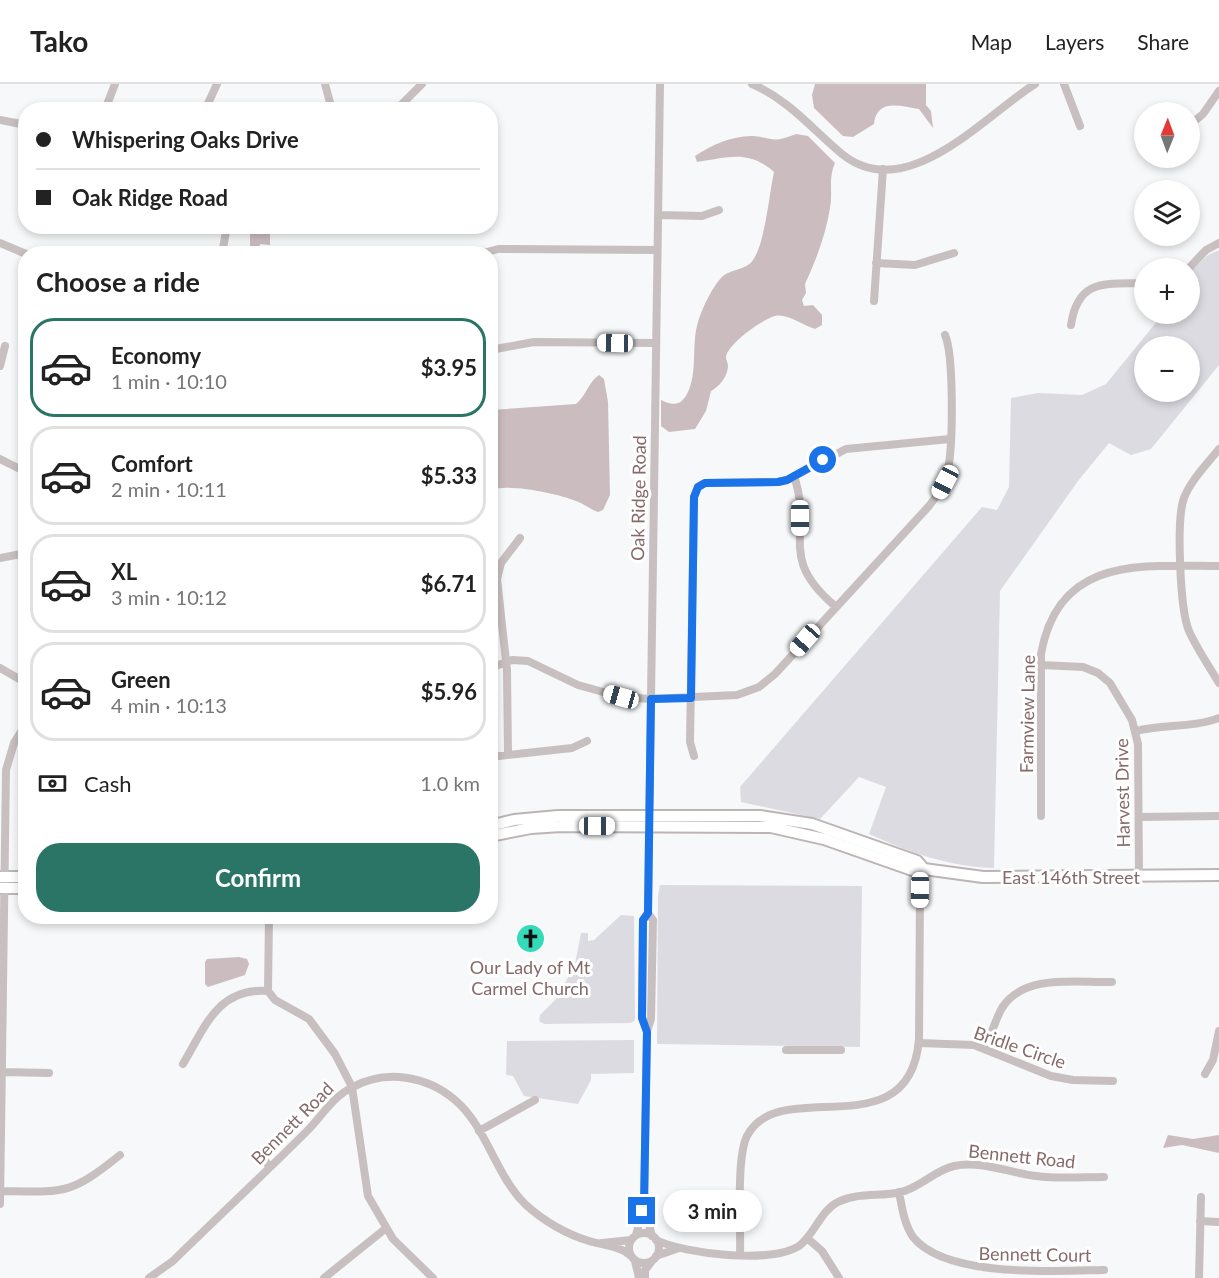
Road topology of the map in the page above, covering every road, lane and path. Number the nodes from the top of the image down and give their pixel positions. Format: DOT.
graph roads {
  1 [pos="116,84"];
  2 [pos="217,84"];
  3 [pos="325,84"];
  4 [pos="422,84"];
  5 [pos="660,84"];
  6 [pos="753,84"];
  7 [pos="1035,84"];
  8 [pos="1064,84"];
  9 [pos="1219,91"];
  10 [pos="108,102"];
  11 [pos="209,102"];
  12 [pos="330,102"];
  13 [pos="404,102"];
  14 [pos="1200,117"];
  15 [pos="0,120"];
  16 [pos="18,123"];
  17 [pos="1080,126"];
  18 [pos="883,169"];
  19 [pos="719,210"];
  20 [pos="658,215"];
  21 [pos="0,243"];
  22 [pos="1219,243"];
  23 [pos="498,249"];
  24 [pos="657,250"];
  25 [pos="18,251"];
  26 [pos="954,253"];
  27 [pos="1198,258"];
  28 [pos="876,263"];
  29 [pos="1134,283"];
  30 [pos="874,300"];
  31 [pos="1071,325"];
  32 [pos="945,335"];
  33 [pos="656,344"];
  34 [pos="5,346"];
  35 [pos="498,349"];
  36 [pos="0,366"];
  37 [pos="950,439"];
  38 [pos="1219,449"];
  39 [pos="0,459"];
  40 [pos="18,468"];
  41 [pos="794,476"];
  42 [pos="520,538"];
  43 [pos="18,555"];
  44 [pos="0,558"];
  45 [pos="1181,566"];
  46 [pos="1219,566"];
  47 [pos="498,575"];
  48 [pos="498,588"];
  49 [pos="836,606"];
  50 [pos="506,662"];
  51 [pos="498,665"];
  52 [pos="1041,665"];
  53 [pos="0,668"];
  54 [pos="18,678"];
  55 [pos="1219,683"];
  56 [pos="691,698"];
  57 [pos="651,699"];
  58 [pos="1219,718"];
  59 [pos="1136,731"];
  60 [pos="18,737"];
  61 [pos="587,741"];
  62 [pos="508,754"];
  63 [pos="498,755"];
  64 [pos="694,756"];
  65 [pos="1041,816"];
  66 [pos="1219,816"];
  67 [pos="1139,817"];
  68 [pos="649,820"];
  69 [pos="498,824"];
  70 [pos="2,830"];
  71 [pos="498,835"];
  72 [pos="924,869"];
  73 [pos="1219,875"];
  74 [pos="1139,876"];
  75 [pos="18,879"];
  76 [pos="2,883"];
  77 [pos="18,886"];
  78 [pos="269,924"];
  79 [pos="1112,982"];
  80 [pos="268,991"];
  81 [pos="1219,1031"];
  82 [pos="919,1042"];
  83 [pos="986,1048"];
  84 [pos="786,1050"];
  85 [pos="841,1050"];
  86 [pos="183,1064"];
  87 [pos="2,1072"];
  88 [pos="49,1073"];
  89 [pos="1205,1074"];
  90 [pos="1113,1081"];
  91 [pos="352,1087"];
  92 [pos="535,1100"];
  93 [pos="479,1131"];
  94 [pos="258,1152"];
  95 [pos="120,1155"];
  96 [pos="270,1167"];
  97 [pos="1104,1177"];
  98 [pos="0,1191"];
  99 [pos="899,1192"];
  100 [pos="1201,1197"];
  101 [pos="0,1204"];
  102 [pos="644,1206"];
  103 [pos="1200,1221"];
  104 [pos="1219,1222"];
  105 [pos="386,1229"];
  106 [pos="633,1238"];
  107 [pos="654,1238"];
  108 [pos="807,1238"];
  109 [pos="600,1243"];
  110 [pos="679,1248"];
  111 [pos="740,1254"];
  112 [pos="632,1258"];
  113 [pos="655,1258"];
  114 [pos="1104,1270"];
  115 [pos="149,1278"];
  116 [pos="324,1278"];
  117 [pos="433,1278"];
  118 [pos="639,1278"];
  119 [pos="645,1278"];
  120 [pos="839,1278"];
  121 [pos="1199,1278"];
  1 -- 10 [label="street"];
  2 -- 11 [label="street"];
  3 -- 12 [label="street"];
  4 -- 13 [label="street"];
  5 -- 20 [label="street, Oak Ridge Road"];
  6 -- 18 [label="street"];
  7 -- 18 [label="street"];
  8 -- 17 [label="street"];
  9 -- 14 [label="street"];
  15 -- 16 [label="street"];
  18 -- 28 [label="street"];
  19 -- 20 [label="street"];
  20 -- 24 [label="street, Oak Ridge Road"];
  21 -- 25 [label="street"];
  22 -- 27 [label="street"];
  23 -- 24 [label="street"];
  24 -- 33 [label="street, Oak Ridge Road"];
  26 -- 28 [label="street"];
  28 -- 30 [label="street"];
  29 -- 31 [label="street"];
  32 -- 37 [label="street"];
  33 -- 35 [label="street"];
  33 -- 57 [label="street, Oak Ridge Road"];
  34 -- 36 [label="street"];
  37 -- 41 [label="street"];
  37 -- 49 [label="street"];
  38 -- 45 [label="street"];
  39 -- 40 [label="street"];
  41 -- 49 [label="street"];
  41 -- 56 [label="street"];
  42 -- 47 [label="street"];
  43 -- 44 [label="street"];
  45 -- 46 [label="street, Farmview Lane"];
  45 -- 52 [label="street, Farmview Lane"];
  45 -- 55 [label="street"];
  48 -- 50 [label="street"];
  49 -- 56 [label="street"];
  50 -- 51 [label="street"];
  50 -- 57 [label="street"];
  50 -- 62 [label="street"];
  52 -- 59 [label="street, Harvest Drive"];
  52 -- 65 [label="street, Farmview Lane"];
  53 -- 54 [label="street"];
  56 -- 57 [label="street"];
  56 -- 64 [label="street"];
  57 -- 68 [label="street, Oak Ridge Road"];
  58 -- 59 [label="street"];
  59 -- 67 [label="street, Harvest Drive"];
  60 -- 70 [label="street"];
  61 -- 62 [label="street"];
  62 -- 63 [label="street"];
  66 -- 67 [label="street"];
  67 -- 74 [label="street, Harvest Drive"];
  68 -- 69 [label="main road"];
  68 -- 71 [label="main road"];
  68 -- 72 [label="main road"];
  68 -- 102 [label="street, Oak Ridge Road"];
  70 -- 76 [label="street"];
  72 -- 74 [label="main road, East 146th Street"];
  72 -- 82 [label="street"];
  73 -- 74 [label="main road, East 146th Street"];
  75 -- 76 [label="main road"];
  76 -- 77 [label="main road"];
  76 -- 87 [label="street"];
  78 -- 80 [label="street"];
  79 -- 83 [label="street"];
  80 -- 86 [label="street"];
  80 -- 91 [label="street"];
  81 -- 89 [label="street"];
  82 -- 83 [label="street, Bridle Circle"];
  82 -- 111 [label="street"];
  83 -- 90 [label="street, Bridle Circle"];
  84 -- 85 [label="street"];
  87 -- 88 [label="street"];
  87 -- 98 [label="street"];
  91 -- 93 [label="street, Bennett Road"];
  91 -- 96 [label="street, Bennett Road"];
  91 -- 105 [label="street"];
  92 -- 93 [label="street"];
  93 -- 109 [label="street, Bennett Road"];
  94 -- 96 [label="street"];
  95 -- 98 [label="street"];
  96 -- 115 [label="street, Bennett Road"];
  97 -- 99 [label="street, Bennett Road"];
  98 -- 101 [label="street"];
  99 -- 108 [label="street, Bennett Road"];
  99 -- 114 [label="street, Bennett Court"];
  100 -- 103 [label="street"];
  102 -- 106 [label="street, Oak Ridge Road"];
  102 -- 107 [label="street, Oak Ridge Road"];
  103 -- 104 [label="street"];
  103 -- 121 [label="street"];
  105 -- 116 [label="street"];
  105 -- 117 [label="street"];
  106 -- 107 [label="street"];
  106 -- 109 [label="street, Bennett Road"];
  106 -- 112 [label="street"];
  107 -- 110 [label="street, Bennett Road"];
  107 -- 113 [label="street"];
  108 -- 111 [label="street, Bennett Road"];
  108 -- 120 [label="street"];
  109 -- 112 [label="street, Bennett Road"];
  110 -- 111 [label="street, Bennett Road"];
  110 -- 113 [label="street, Bennett Road"];
  112 -- 113 [label="street"];
  112 -- 118 [label="street"];
  113 -- 119 [label="street"];
}
